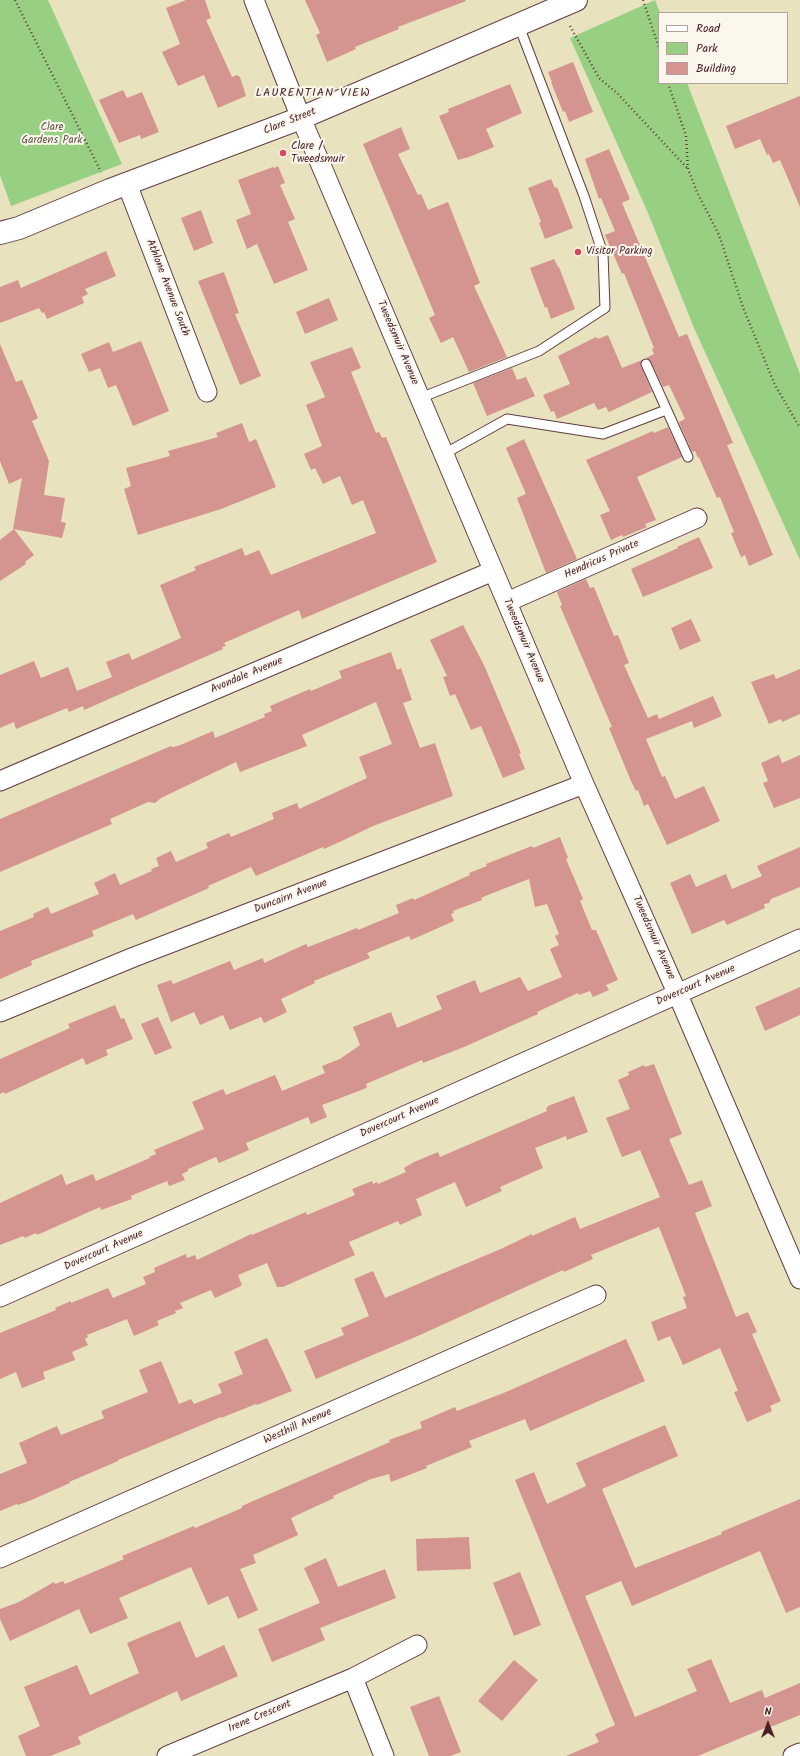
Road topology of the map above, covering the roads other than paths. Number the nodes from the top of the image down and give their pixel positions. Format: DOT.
graph roads {
  1 [pos="254,0"];
  2 [pos="568,3"];
  3 [pos="519,26"];
  4 [pos="301,118"];
  5 [pos="118,187"];
  6 [pos="0,233"];
  7 [pos="646,364"];
  8 [pos="207,392"];
  9 [pos="420,398"];
  10 [pos="666,410"];
  11 [pos="444,454"];
  12 [pos="688,457"];
  13 [pos="697,518"];
  14 [pos="493,571"];
  15 [pos="507,602"];
  16 [pos="0,781"];
  17 [pos="584,784"];
  18 [pos="800,939"];
  19 [pos="678,995"];
  20 [pos="0,1012"];
  21 [pos="800,1279"];
  22 [pos="596,1295"];
  23 [pos="0,1297"];
  24 [pos="0,1558"];
  25 [pos="417,1645"];
  26 [pos="353,1678"];
  27 [pos="800,1753"];
  28 [pos="166,1756"];
  29 [pos="384,1756"];
  30 [pos="793,1756"];
  1 -- 4 [label="street, Tweedsmuir Avenue"];
  2 -- 3 [label="street, Clare Street"];
  3 -- 4 [label="street, Clare Street"];
  3 -- 9 [label="lane"];
  4 -- 5 [label="street, Clare Street"];
  4 -- 9 [label="street, Tweedsmuir Avenue"];
  5 -- 6 [label="street, Clare Street"];
  5 -- 8 [label="street, Athlone Avenue South"];
  7 -- 10 [label="lane"];
  9 -- 11 [label="street, Tweedsmuir Avenue"];
  10 -- 11 [label="lane"];
  10 -- 12 [label="lane"];
  11 -- 14 [label="street, Tweedsmuir Avenue"];
  13 -- 15 [label="street, Hendricus Private"];
  14 -- 15 [label="street, Tweedsmuir Avenue"];
  14 -- 16 [label="street, Avondale Avenue"];
  15 -- 17 [label="street, Tweedsmuir Avenue"];
  17 -- 19 [label="street, Tweedsmuir Avenue"];
  17 -- 20 [label="street, Duncairn Avenue"];
  18 -- 19 [label="street, Dovercourt Avenue"];
  19 -- 21 [label="street, Tweedsmuir Avenue"];
  19 -- 23 [label="street, Dovercourt Avenue"];
  22 -- 24 [label="street, Westhill Avenue"];
  25 -- 26 [label="street, Irene Crescent"];
  26 -- 28 [label="street, Irene Crescent"];
  26 -- 29 [label="street"];
  27 -- 30 [label="street"];
}
